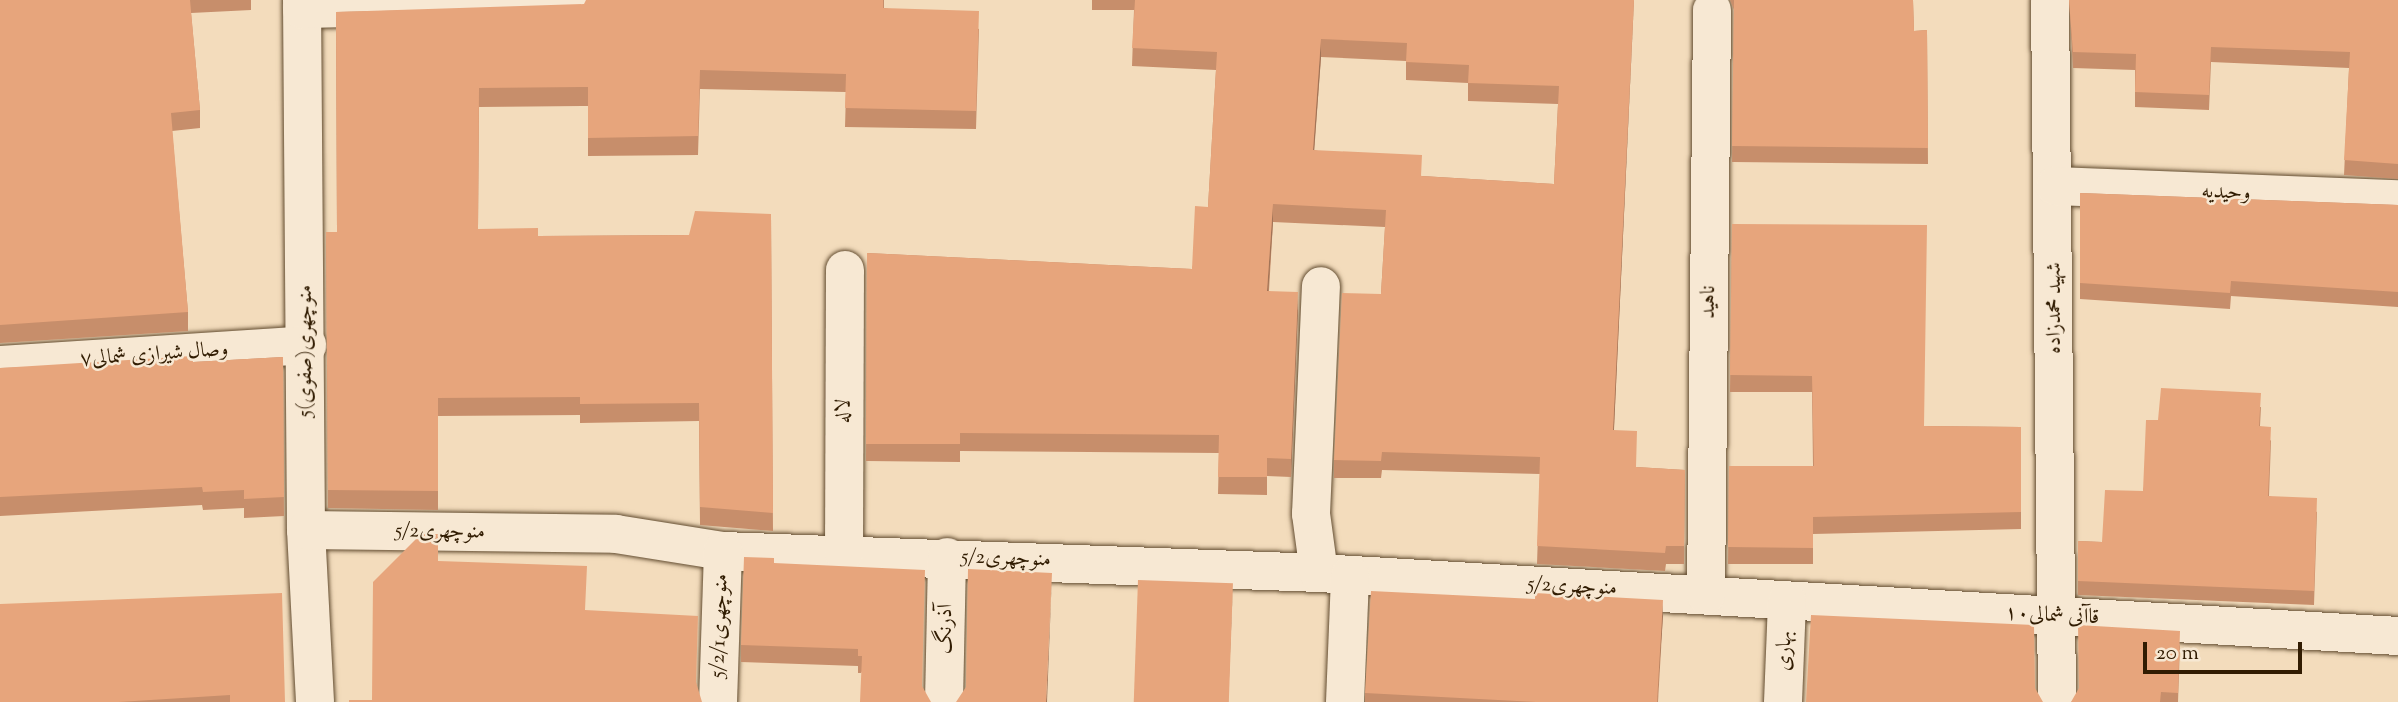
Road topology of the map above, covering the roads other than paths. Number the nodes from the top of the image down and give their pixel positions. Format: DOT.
graph roads {
  1 [pos="2050,0"];
  2 [pos="573,3"];
  3 [pos="302,5"];
  4 [pos="1712,10"];
  5 [pos="2055,186"];
  6 [pos="2398,199"];
  7 [pos="845,270"];
  8 [pos="1321,286"];
  9 [pos="307,345"];
  10 [pos="0,365"];
  11 [pos="306,530"];
  12 [pos="723,551"];
  13 [pos="844,553"];
  14 [pos="947,557"];
  15 [pos="1335,574"];
  16 [pos="1706,595"];
  17 [pos="1787,601"];
  18 [pos="2055,616"];
  19 [pos="2398,636"];
  20 [pos="315,702"];
  21 [pos="718,702"];
  22 [pos="944,702"];
  23 [pos="1345,702"];
  24 [pos="1783,702"];
  25 [pos="2057,702"];
  1 -- 5 [label="street, شهید محمدزاده"];
  2 -- 3 [label="street"];
  3 -- 9 [label="street, 5منوچهری(صفوی)"];
  4 -- 16 [label="street, ناهید"];
  5 -- 6 [label="street, وحیدیه"];
  5 -- 18 [label="street, شهید محمدزاده"];
  7 -- 13 [label="street, لاله"];
  8 -- 15 [label="street"];
  9 -- 10 [label="street, وصال شیرازی شمالی۷"];
  9 -- 11 [label="street, 5منوچهری(صفوی)"];
  11 -- 12 [label="street, 5/2منوچهری"];
  11 -- 20 [label="street, 5منوچهری(صفوی)"];
  12 -- 13 [label="street, 5/2منوچهری"];
  12 -- 21 [label="street, 5/2/1منوچهری"];
  13 -- 14 [label="street, 5/2منوچهری"];
  14 -- 15 [label="street, 5/2منوچهری"];
  14 -- 22 [label="street, آذرنگ"];
  15 -- 16 [label="street, 5/2منوچهری"];
  15 -- 23 [label="street"];
  16 -- 17 [label="street, قاآنی شمالی۱۰"];
  17 -- 18 [label="street, قاآنی شمالی۱۰"];
  17 -- 24 [label="street, بهاری"];
  18 -- 19 [label="street, قاآنی شمالی۱۰"];
  18 -- 25 [label="street, شهید محمدزاده"];
}
